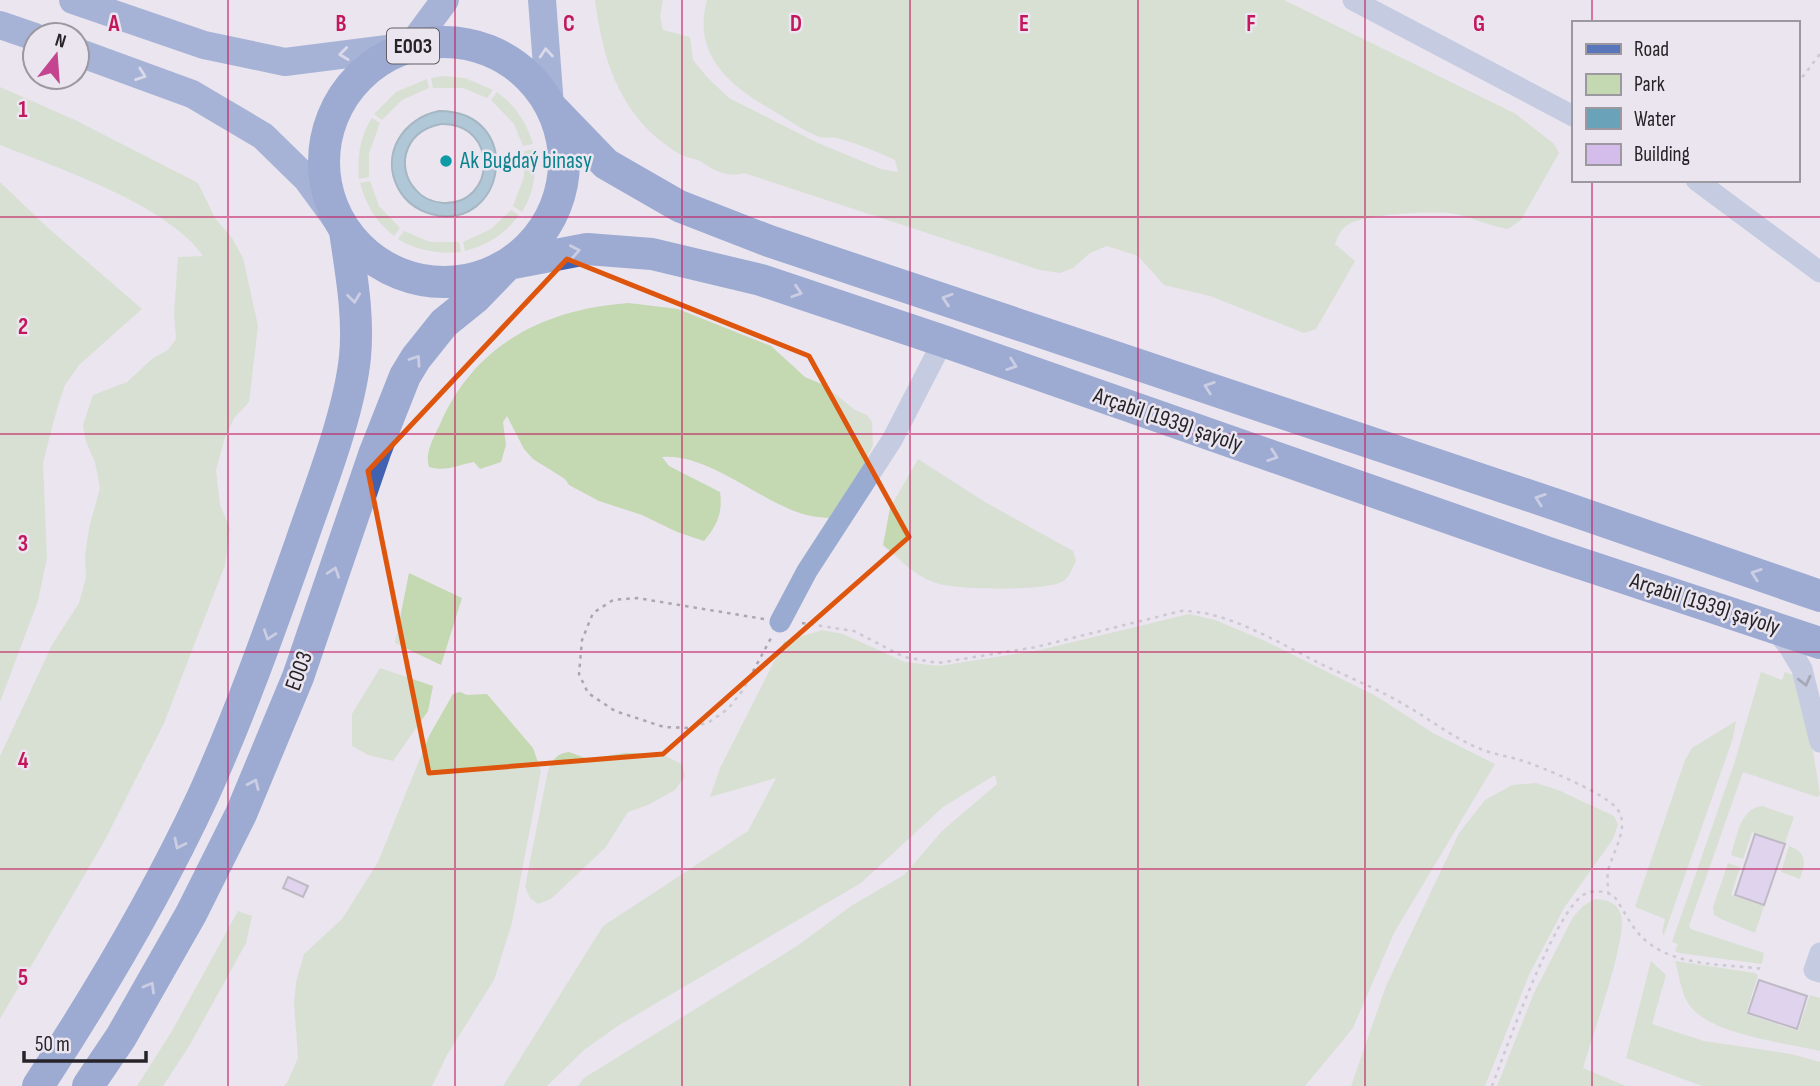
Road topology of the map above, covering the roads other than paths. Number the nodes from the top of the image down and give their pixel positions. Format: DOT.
graph roads {
  1 [pos="73,0"];
  2 [pos="445,0"];
  3 [pos="542,0"];
  4 [pos="1353,0"];
  5 [pos="0,25"];
  6 [pos="21,32"];
  7 [pos="411,46"];
  8 [pos="91,57"];
  9 [pos="550,106"];
  10 [pos="1572,115"];
  11 [pos="1699,182"];
  12 [pos="345,231"];
  13 [pos="508,264"];
  14 [pos="1820,272"];
  15 [pos="943,341"];
  16 [pos="1820,596"];
  17 [pos="780,622"];
  18 [pos="1773,627"];
  19 [pos="1820,643"];
  20 [pos="1820,742"];
  21 [pos="1820,953"];
  22 [pos="1820,972"];
  23 [pos="38,1086"];
  24 [pos="88,1086"];
  7 -- 1 [label="main road, one-way"];
  2 -- 7 [label="main road"];
  9 -- 3 [label="main road, one-way"];
  4 -- 10 [label="lane"];
  5 -- 6 [label="main road"];
  7 -- 9 [label="highway, E003"];
  7 -- 12 [label="highway, E003"];
  8 -- 12 [label="main road, one-way"];
  9 -- 13 [label="highway, E003"];
  16 -- 9 [label="highway, Arçabil (1939) şaýoly, one-way"];
  11 -- 14 [label="lane"];
  12 -- 13 [label="highway, E003"];
  12 -- 23 [label="highway, E003, one-way"];
  13 -- 15 [label="highway, Arçabil (1939) şaýoly, one-way"];
  24 -- 13 [label="highway, E003, one-way"];
  15 -- 17 [label="lane"];
  15 -- 18 [label="highway, Arçabil (1939) şaýoly, one-way"];
  18 -- 19 [label="highway, Arçabil (1939) şaýoly"];
  18 -- 20 [label="lane, one-way"];
  21 -- 22 [label="lane"];
}
